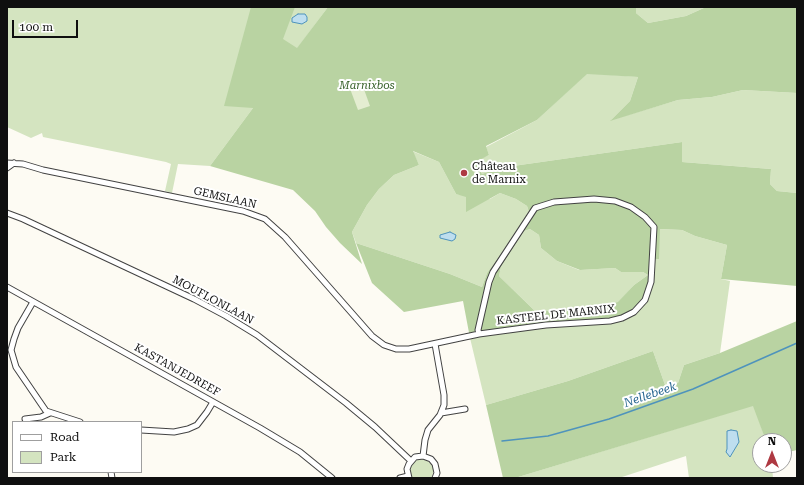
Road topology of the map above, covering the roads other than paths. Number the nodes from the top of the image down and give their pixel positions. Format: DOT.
graph roads {
  1 [pos="7,163"];
  2 [pos="14,163"];
  3 [pos="7,168"];
  4 [pos="7,213"];
  5 [pos="7,287"];
  6 [pos="33,302"];
  7 [pos="479,334"];
  8 [pos="435,344"];
  9 [pos="213,402"];
  10 [pos="465,409"];
  11 [pos="50,412"];
  12 [pos="441,413"];
  13 [pos="25,419"];
  14 [pos="77,421"];
  15 [pos="142,430"];
  16 [pos="424,456"];
  17 [pos="411,461"];
  18 [pos="408,477"];
  19 [pos="332,478"];
  20 [pos="400,478"];
  21 [pos="435,478"];
  1 -- 2 [label="street, GEMSLAAN"];
  2 -- 3 [label="street"];
  2 -- 8 [label="street, GEMSLAAN"];
  4 -- 17 [label="street, MOUFLONLAAN"];
  5 -- 6 [label="street, KASTANJEDREEF"];
  6 -- 9 [label="street, KASTANJEDREEF"];
  6 -- 11 [label="street"];
  7 -- 7 [label="street, KASTEEL DE MARNIX"];
  7 -- 8 [label="street, KASTEEL DE MARNIX"];
  8 -- 12 [label="street"];
  9 -- 15 [label="street"];
  9 -- 19 [label="street, KASTANJEDREEF"];
  10 -- 12 [label="street"];
  11 -- 13 [label="street"];
  11 -- 14 [label="street"];
  12 -- 16 [label="street"];
  16 -- 17 [label="street"];
  16 -- 21 [label="street"];
  17 -- 18 [label="street"];
  18 -- 20 [label="street"];
}
